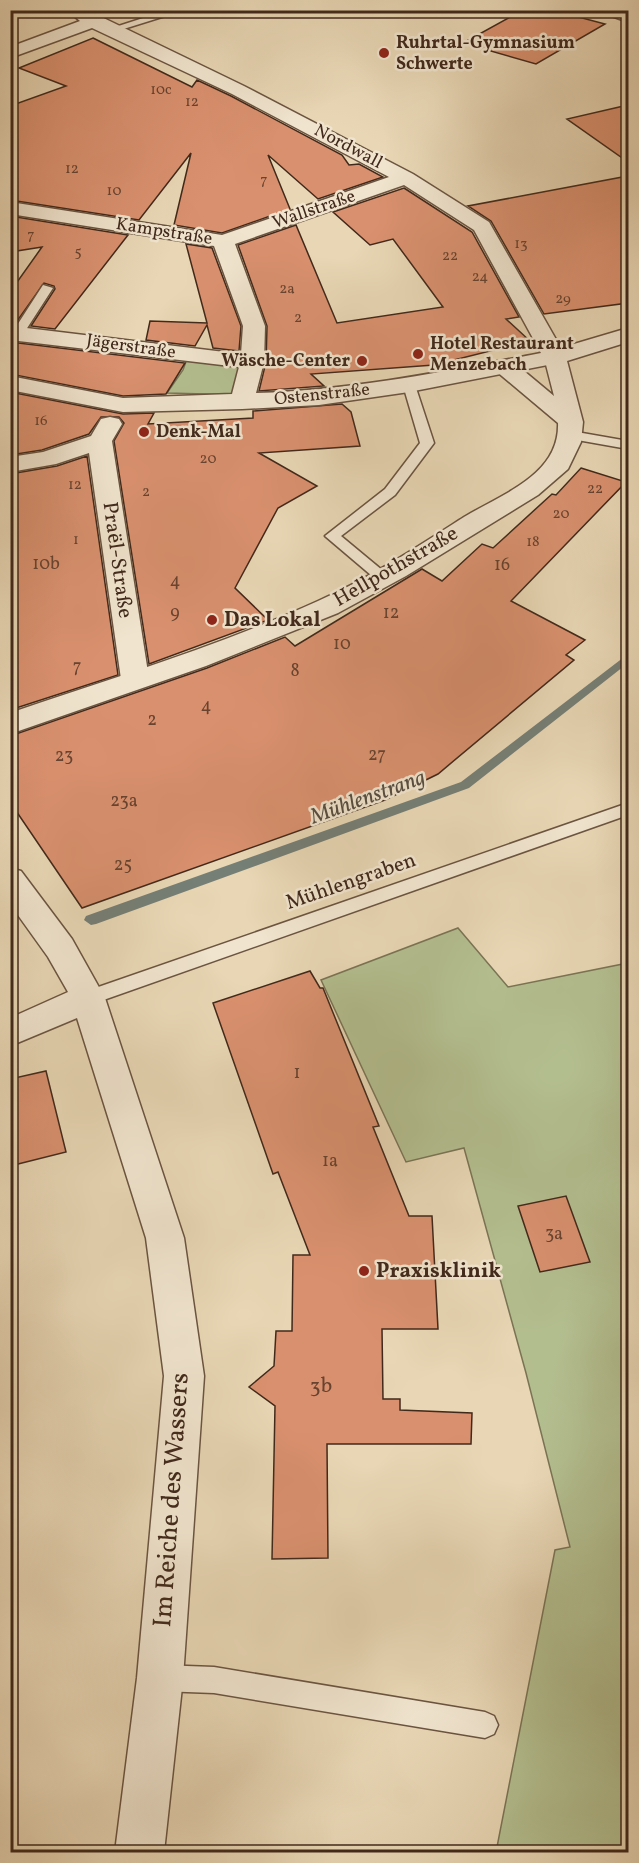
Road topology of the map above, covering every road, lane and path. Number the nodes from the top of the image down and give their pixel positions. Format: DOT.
graph roads {
  1 [pos="75,10"];
  2 [pos="612,10"];
  3 [pos="172,12"];
  4 [pos="628,17"];
  5 [pos="93,22"];
  6 [pos="111,30"];
  7 [pos="10,53"];
  8 [pos="406,178"];
  9 [pos="10,207"];
  10 [pos="223,241"];
  11 [pos="47,288"];
  12 [pos="14,333"];
  13 [pos="628,335"];
  14 [pos="555,357"];
  15 [pos="252,362"];
  16 [pos="504,366"];
  17 [pos="10,383"];
  18 [pos="409,385"];
  19 [pos="242,402"];
  20 [pos="123,405"];
  21 [pos="571,428"];
  22 [pos="100,441"];
  23 [pos="628,445"];
  24 [pos="10,465"];
  25 [pos="383,578"];
  26 [pos="135,679"];
  27 [pos="10,724"];
  28 [pos="628,809"];
  29 [pos="10,879"];
  30 [pos="88,998"];
  31 [pos="10,1033"];
  32 [pos="160,1678"];
  33 [pos="485,1725"];
  34 [pos="140,1852"];
  1 -- 5 [label="street, Nordwall"];
  2 -- 4 [label="street"];
  3 -- 6 [label="lane"];
  5 -- 6 [label="street, Nordwall"];
  5 -- 7 [label="street"];
  6 -- 8 [label="street, Nordwall"];
  8 -- 10 [label="street, Wallstraße"];
  8 -- 14 [label="street, Nordwall"];
  9 -- 10 [label="street, Kampstraße"];
  10 -- 15 [label="street, Kampstraße"];
  11 -- 12 [label="lane"];
  12 -- 15 [label="street, Jägerstraße"];
  13 -- 14 [label="street, Ostenstraße"];
  14 -- 16 [label="street, Ostenstraße"];
  14 -- 21 [label="street"];
  15 -- 19 [label="street, Kampstraße"];
  16 -- 18 [label="street, Ostenstraße"];
  16 -- 21 [label="street"];
  17 -- 20 [label="street, Ostenstraße"];
  18 -- 19 [label="street, Ostenstraße"];
  18 -- 25 [label="lane"];
  19 -- 20 [label="street, Ostenstraße"];
  20 -- 22 [label="street"];
  21 -- 23 [label="lane"];
  21 -- 25 [label="street, Hellpothstraße"];
  22 -- 24 [label="street"];
  22 -- 26 [label="street, Praël-Straße"];
  25 -- 26 [label="street, Hellpothstraße"];
  26 -- 27 [label="street, Hellpothstraße"];
  28 -- 30 [label="lane, Mühlengraben"];
  29 -- 30 [label="street, Im Reiche des Wassers"];
  30 -- 31 [label="street"];
  30 -- 32 [label="street, Im Reiche des Wassers"];
  32 -- 33 [label="lane"];
  32 -- 34 [label="street, Im Reiche des Wassers"];
}
